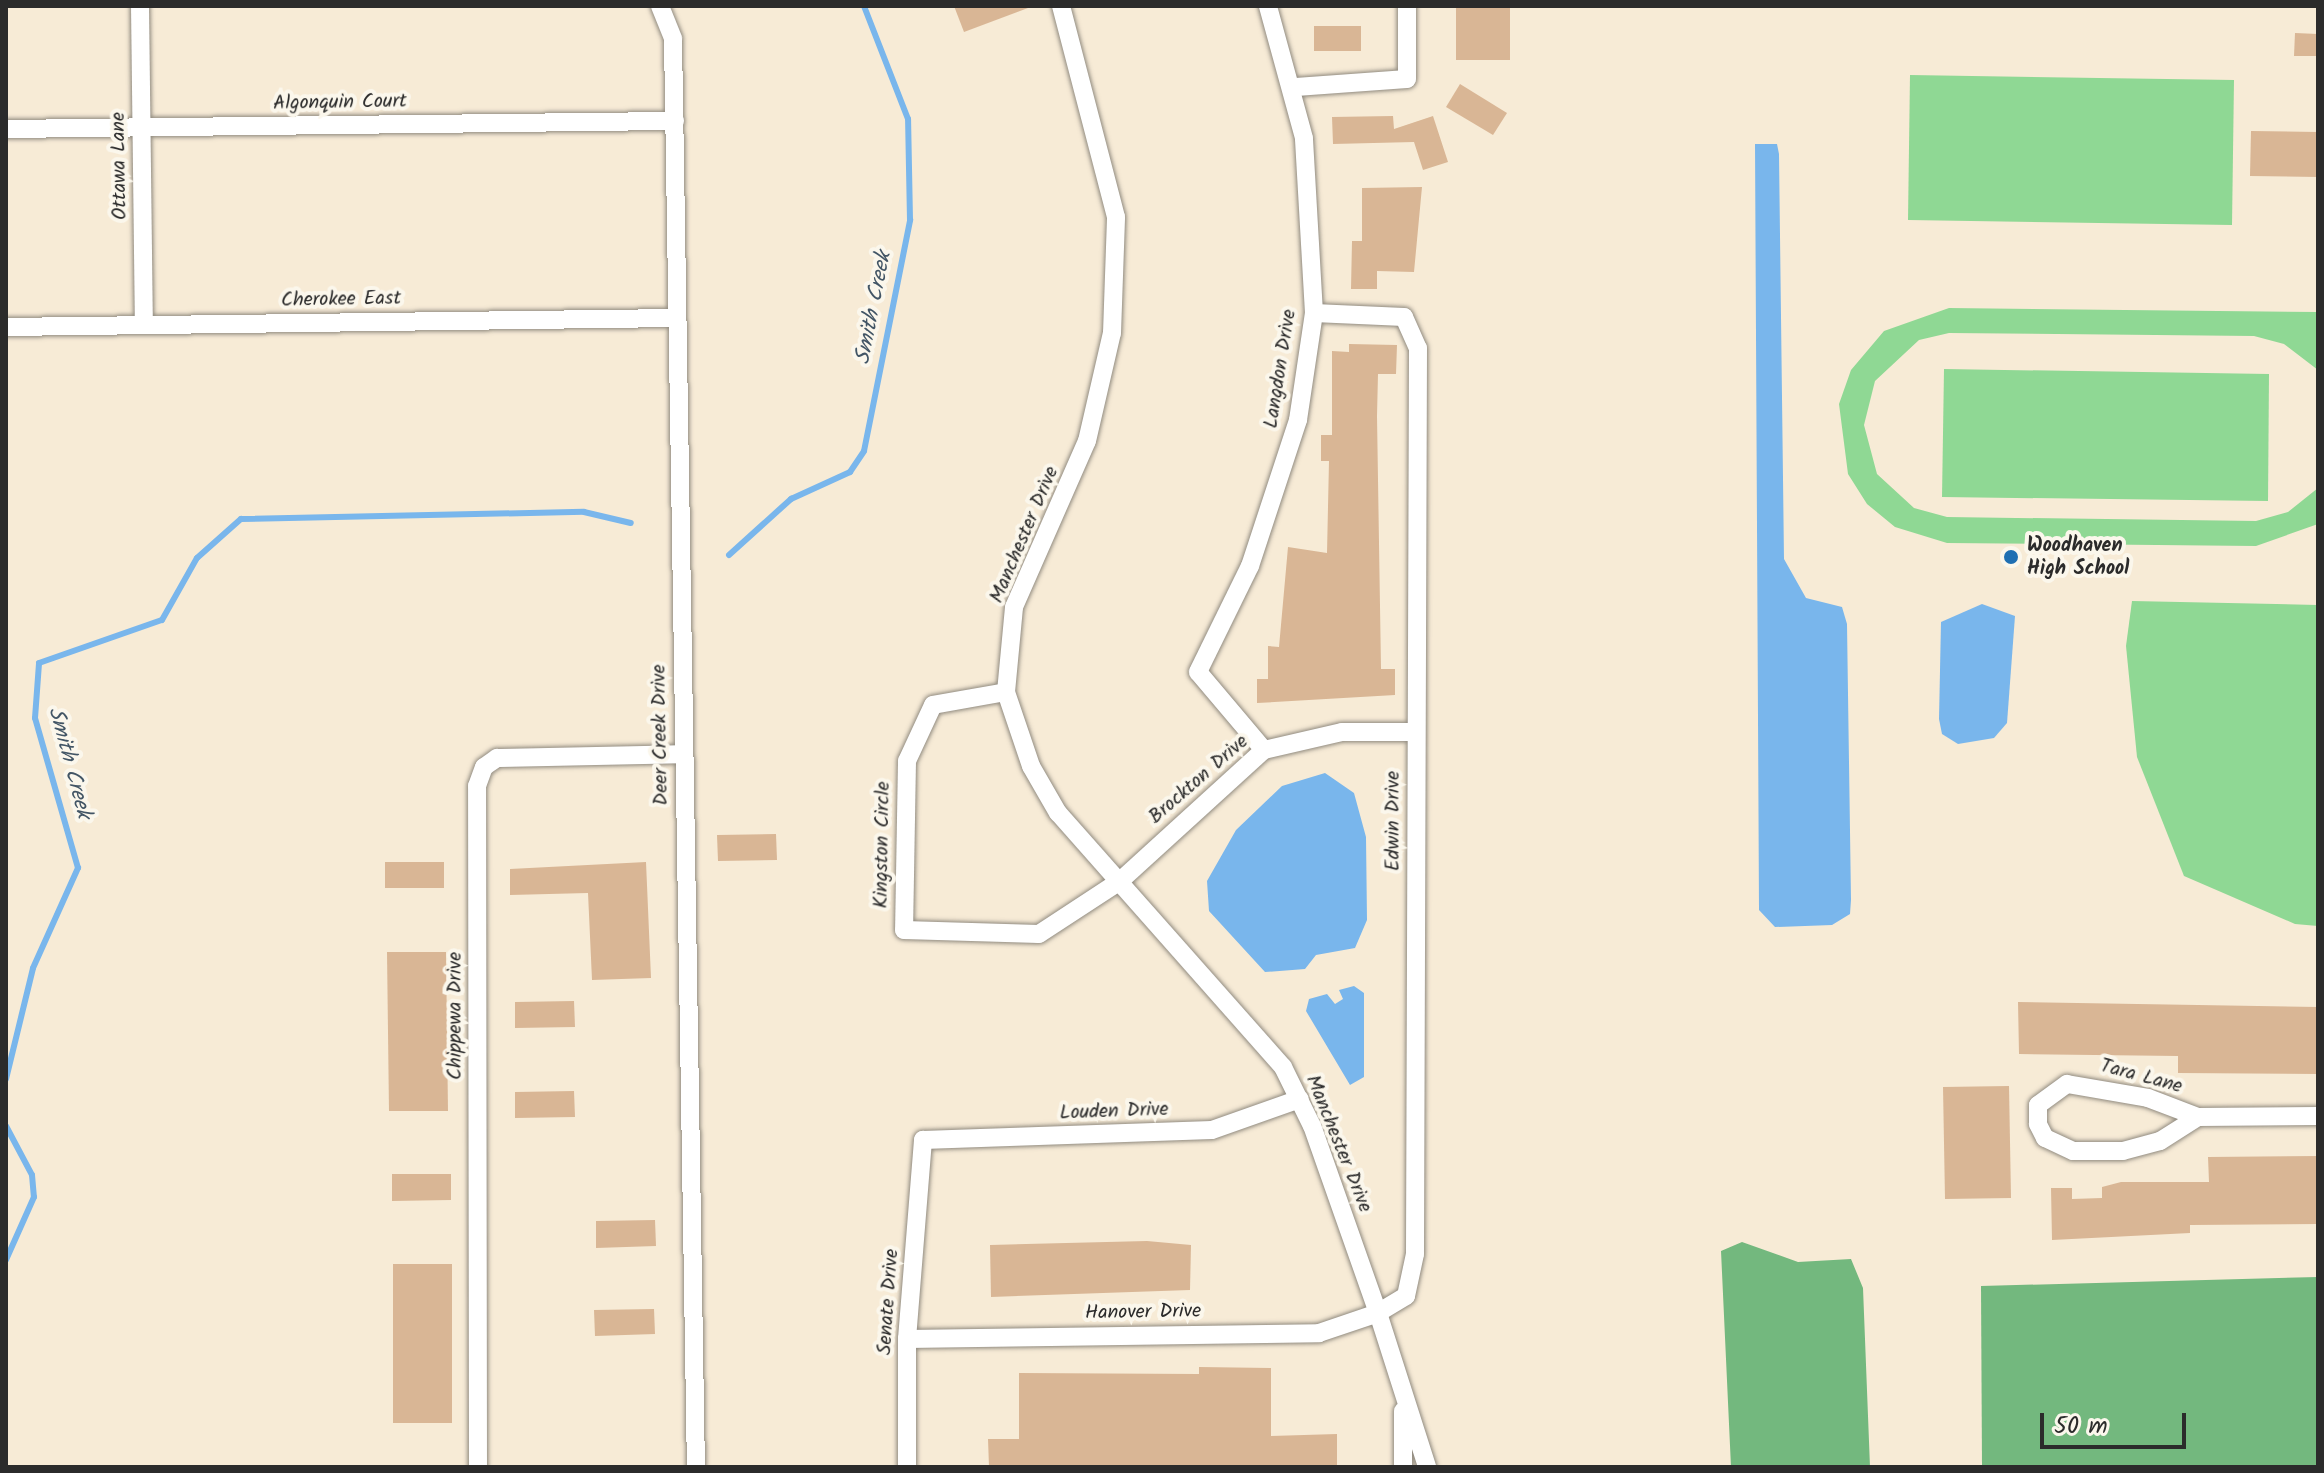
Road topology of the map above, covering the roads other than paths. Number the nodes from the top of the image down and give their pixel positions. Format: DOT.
graph roads {
  1 [pos="140,6"];
  2 [pos="660,6"];
  3 [pos="1061,6"];
  4 [pos="1268,6"];
  5 [pos="1407,6"];
  6 [pos="1296,87"];
  7 [pos="675,121"];
  8 [pos="142,128"];
  9 [pos="6,129"];
  10 [pos="1314,313"];
  11 [pos="677,318"];
  12 [pos="144,325"];
  13 [pos="6,327"];
  14 [pos="1006,692"];
  15 [pos="1416,732"];
  16 [pos="1264,750"];
  17 [pos="683,754"];
  18 [pos="1120,881"];
  19 [pos="1300,1099"];
  20 [pos="2318,1116"];
  21 [pos="2198,1117"];
  22 [pos="923,1140"];
  23 [pos="1378,1313"];
  24 [pos="907,1339"];
  25 [pos="1404,1396"];
  26 [pos="478,1467"];
  27 [pos="696,1467"];
  28 [pos="907,1467"];
  29 [pos="1403,1467"];
  30 [pos="1427,1467"];
  1 -- 8 [label="street, Ottawa Lane"];
  2 -- 7 [label="street, Deer Creek Drive"];
  3 -- 14 [label="street, Manchester Drive"];
  4 -- 6 [label="street, Langdon Drive"];
  5 -- 6 [label="street"];
  6 -- 10 [label="street, Langdon Drive"];
  7 -- 8 [label="street, Algonquin Court"];
  7 -- 11 [label="street, Deer Creek Drive"];
  8 -- 9 [label="street, Algonquin Court"];
  8 -- 12 [label="street, Ottawa Lane"];
  10 -- 15 [label="street, Edwin Drive"];
  10 -- 16 [label="street, Langdon Drive"];
  11 -- 12 [label="street, Cherokee East"];
  11 -- 17 [label="street, Deer Creek Drive"];
  12 -- 13 [label="street, Cherokee East"];
  14 -- 18 [label="street, Manchester Drive"];
  14 -- 18 [label="street, Kingston Circle"];
  15 -- 16 [label="street, Brockton Drive"];
  15 -- 23 [label="street, Edwin Drive"];
  16 -- 18 [label="street, Brockton Drive"];
  17 -- 26 [label="street, Chippewa Drive"];
  17 -- 27 [label="street, Deer Creek Drive"];
  18 -- 19 [label="street, Manchester Drive"];
  19 -- 22 [label="street, Louden Drive"];
  19 -- 23 [label="street, Manchester Drive"];
  20 -- 21 [label="street, Tara Lane"];
  21 -- 21 [label="street, Tara Lane"];
  22 -- 24 [label="street, Senate Drive"];
  23 -- 24 [label="street, Hanover Drive"];
  23 -- 25 [label="street"];
  24 -- 28 [label="street, Senate Drive"];
  25 -- 29 [label="street"];
  25 -- 30 [label="street"];
}
